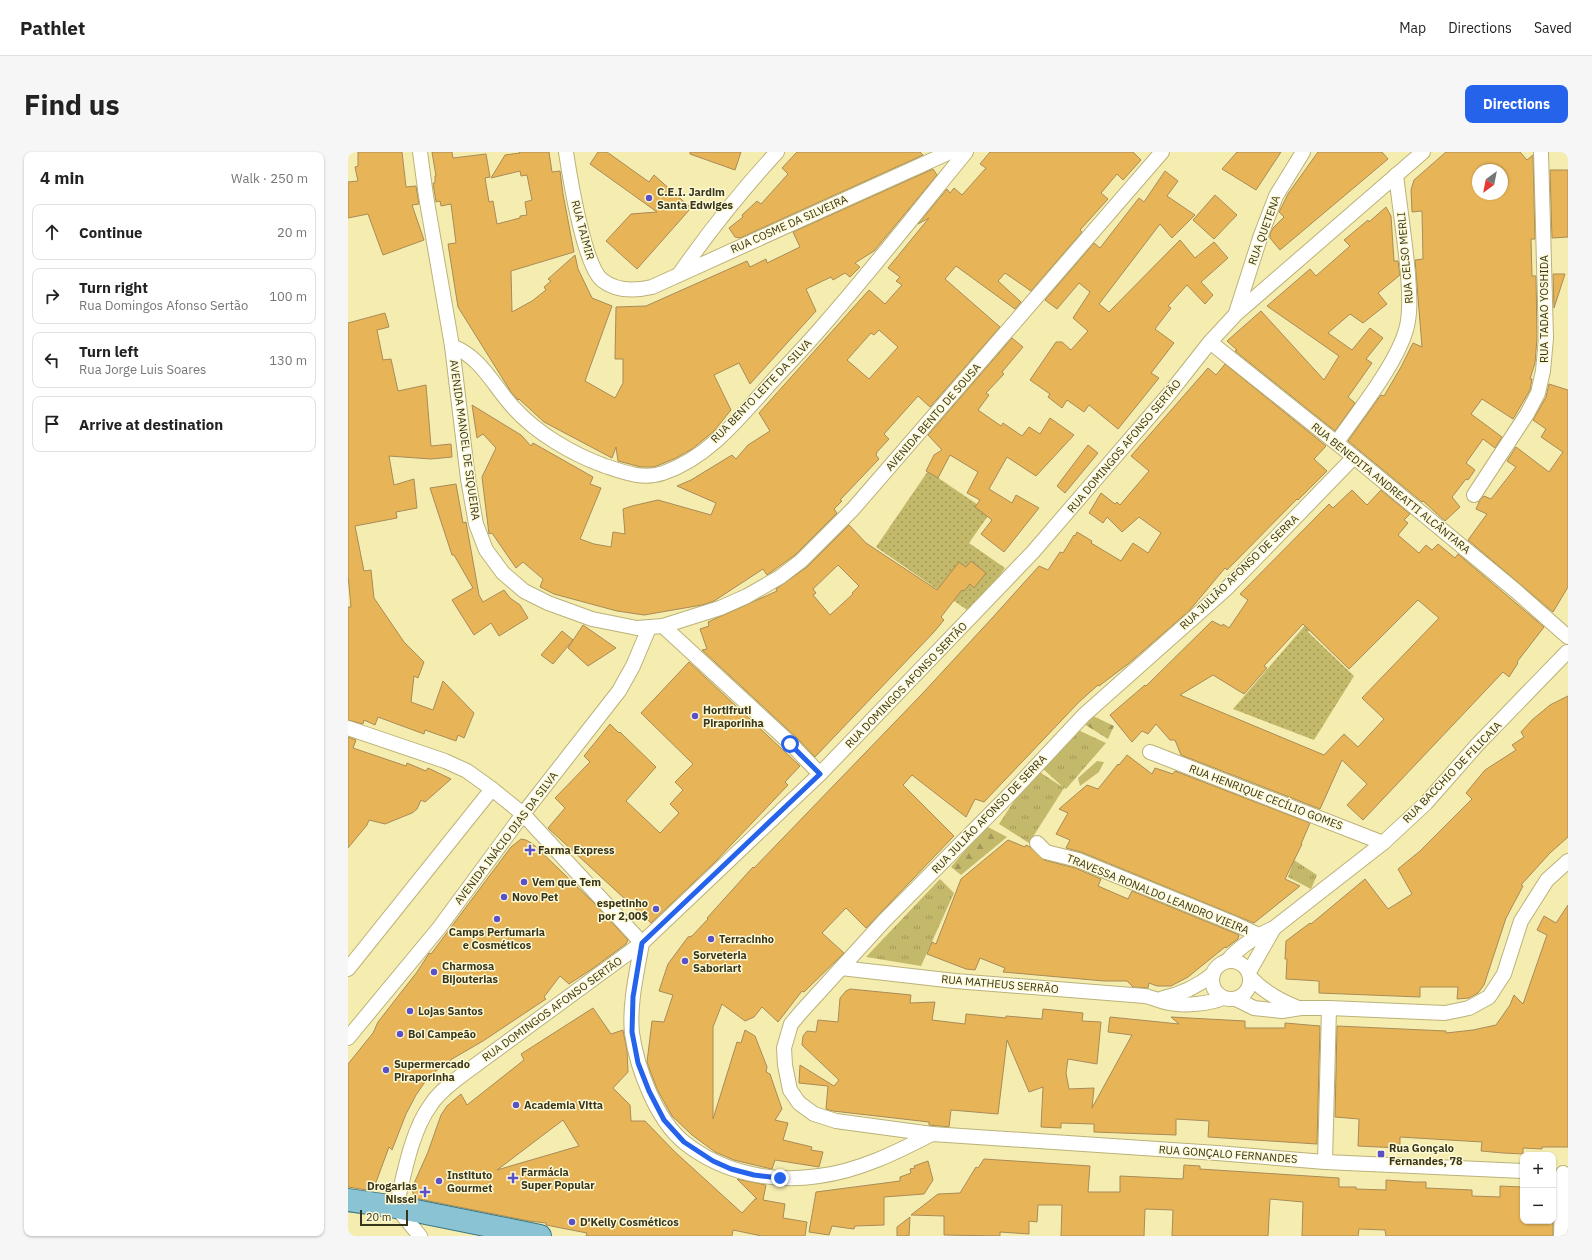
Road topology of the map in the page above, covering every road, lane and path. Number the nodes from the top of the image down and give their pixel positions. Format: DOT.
graph roads {
  1 [pos="420,152"];
  2 [pos="566,152"];
  3 [pos="777,152"];
  4 [pos="950,152"];
  5 [pos="966,152"];
  6 [pos="1162,152"];
  7 [pos="1303,152"];
  8 [pos="1423,152"];
  9 [pos="1541,152"];
  10 [pos="1396,175"];
  11 [pos="680,273"];
  12 [pos="626,290"];
  13 [pos="1236,314"];
  14 [pos="1210,342"];
  15 [pos="452,346"];
  16 [pos="1337,442"];
  17 [pos="1354,457"];
  18 [pos="1474,495"];
  19 [pos="663,626"];
  20 [pos="648,628"];
  21 [pos="1568,637"];
  22 [pos="1568,651"];
  23 [pos="348,728"];
  24 [pos="1150,752"];
  25 [pos="820,774"];
  26 [pos="492,789"];
  27 [pos="523,814"];
  28 [pos="1383,842"];
  29 [pos="1037,844"];
  30 [pos="1568,861"];
  31 [pos="1274,928"];
  32 [pos="1259,935"];
  33 [pos="642,943"];
  34 [pos="1227,961"];
  35 [pos="841,968"];
  36 [pos="348,969"];
  37 [pos="1213,974"];
  38 [pos="1250,974"];
  39 [pos="1230,998"];
  40 [pos="1158,999"];
  41 [pos="1301,1008"];
  42 [pos="1329,1008"];
  43 [pos="348,1038"];
  44 [pos="932,1134"];
  45 [pos="1325,1162"];
  46 [pos="1520,1171"];
  47 [pos="1561,1172"];
  48 [pos="348,1200"];
  49 [pos="396,1207"];
  50 [pos="420,1236"];
  51 [pos="540,1236"];
  52 [pos="1561,1236"];
  1 -- 15 [label="street, AVENIDA MANOEL DE SIQUEIRA"];
  2 -- 12 [label="street, RUA TAIMIR"];
  3 -- 11 [label="street"];
  4 -- 11 [label="street, RUA COSME DA SILVEIRA"];
  5 -- 15 [label="street, RUA BENTO LEITE DA SILVA"];
  6 -- 19 [label="street, AVENIDA BENTO DE SOUSA"];
  7 -- 13 [label="street, RUA QUETENA"];
  8 -- 10 [label="street, RUA DOMINGOS AFONSO SERTÃO"];
  9 -- 18 [label="street, RUA TADAO YOSHIDA"];
  10 -- 13 [label="street, RUA DOMINGOS AFONSO SERTÃO"];
  10 -- 16 [label="street, RUA CELSO MERLI"];
  11 -- 12 [label="street, RUA COSME DA SILVEIRA"];
  13 -- 14 [label="street, RUA DOMINGOS AFONSO SERTÃO"];
  14 -- 16 [label="street, RUA BENEDITA ANDREATTI ALCÂNTARA"];
  14 -- 25 [label="street, RUA DOMINGOS AFONSO SERTÃO"];
  15 -- 20 [label="street, AVENIDA MANOEL DE SIQUEIRA"];
  16 -- 17 [label="street, RUA BENEDITA ANDREATTI ALCÂNTARA"];
  17 -- 21 [label="street, RUA BENEDITA ANDREATTI ALCÂNTARA"];
  17 -- 35 [label="street, RUA JULIÃO AFONSO DE SERRA"];
  19 -- 20 [label="street, AVENIDA MANOEL DE SIQUEIRA"];
  19 -- 25 [label="street"];
  20 -- 27 [label="street, AVENIDA INÁCIO DIAS DA SILVA"];
  22 -- 28 [label="street, RUA BACCHIO DE FILICAIA"];
  23 -- 26 [label="street"];
  24 -- 28 [label="street, RUA HENRIQUE CECÍLIO GOMES"];
  25 -- 33 [label="street, RUA DOMINGOS AFONSO SERTÃO"];
  26 -- 27 [label="street"];
  26 -- 36 [label="street"];
  27 -- 33 [label="street"];
  27 -- 43 [label="street, AVENIDA INÁCIO DIAS DA SILVA"];
  28 -- 31 [label="street, RUA BACCHIO DE FILICAIA"];
  29 -- 32 [label="street, TRAVESSA RONALDO LEANDRO VIEIRA"];
  30 -- 42 [label="street"];
  31 -- 32 [label="street, RUA BACCHIO DE FILICAIA"];
  31 -- 38 [label="street, RUA BACCHIO DE FILICAIA"];
  32 -- 34 [label="street, RUA BACCHIO DE FILICAIA"];
  33 -- 44 [label="street"];
  33 -- 49 [label="street, RUA DOMINGOS AFONSO SERTÃO"];
  34 -- 37 [label="street"];
  34 -- 38 [label="street"];
  35 -- 40 [label="street, RUA MATHEUS SERRÃO"];
  35 -- 44 [label="street, RUA JULIÃO AFONSO DE SERRA"];
  37 -- 39 [label="street"];
  37 -- 40 [label="street, RUA MATHEUS SERRÃO"];
  38 -- 39 [label="street"];
  38 -- 41 [label="street"];
  39 -- 40 [label="street, RUA MATHEUS SERRÃO"];
  39 -- 41 [label="street"];
  41 -- 42 [label="street"];
  42 -- 45 [label="street"];
  44 -- 45 [label="street, RUA GONÇALO FERNANDES"];
  45 -- 46 [label="street, RUA GONÇALO FERNANDES"];
  47 -- 52 [label="street"];
  48 -- 49 [label="main road"];
  49 -- 50 [label="street"];
  49 -- 51 [label="main road"];
}
